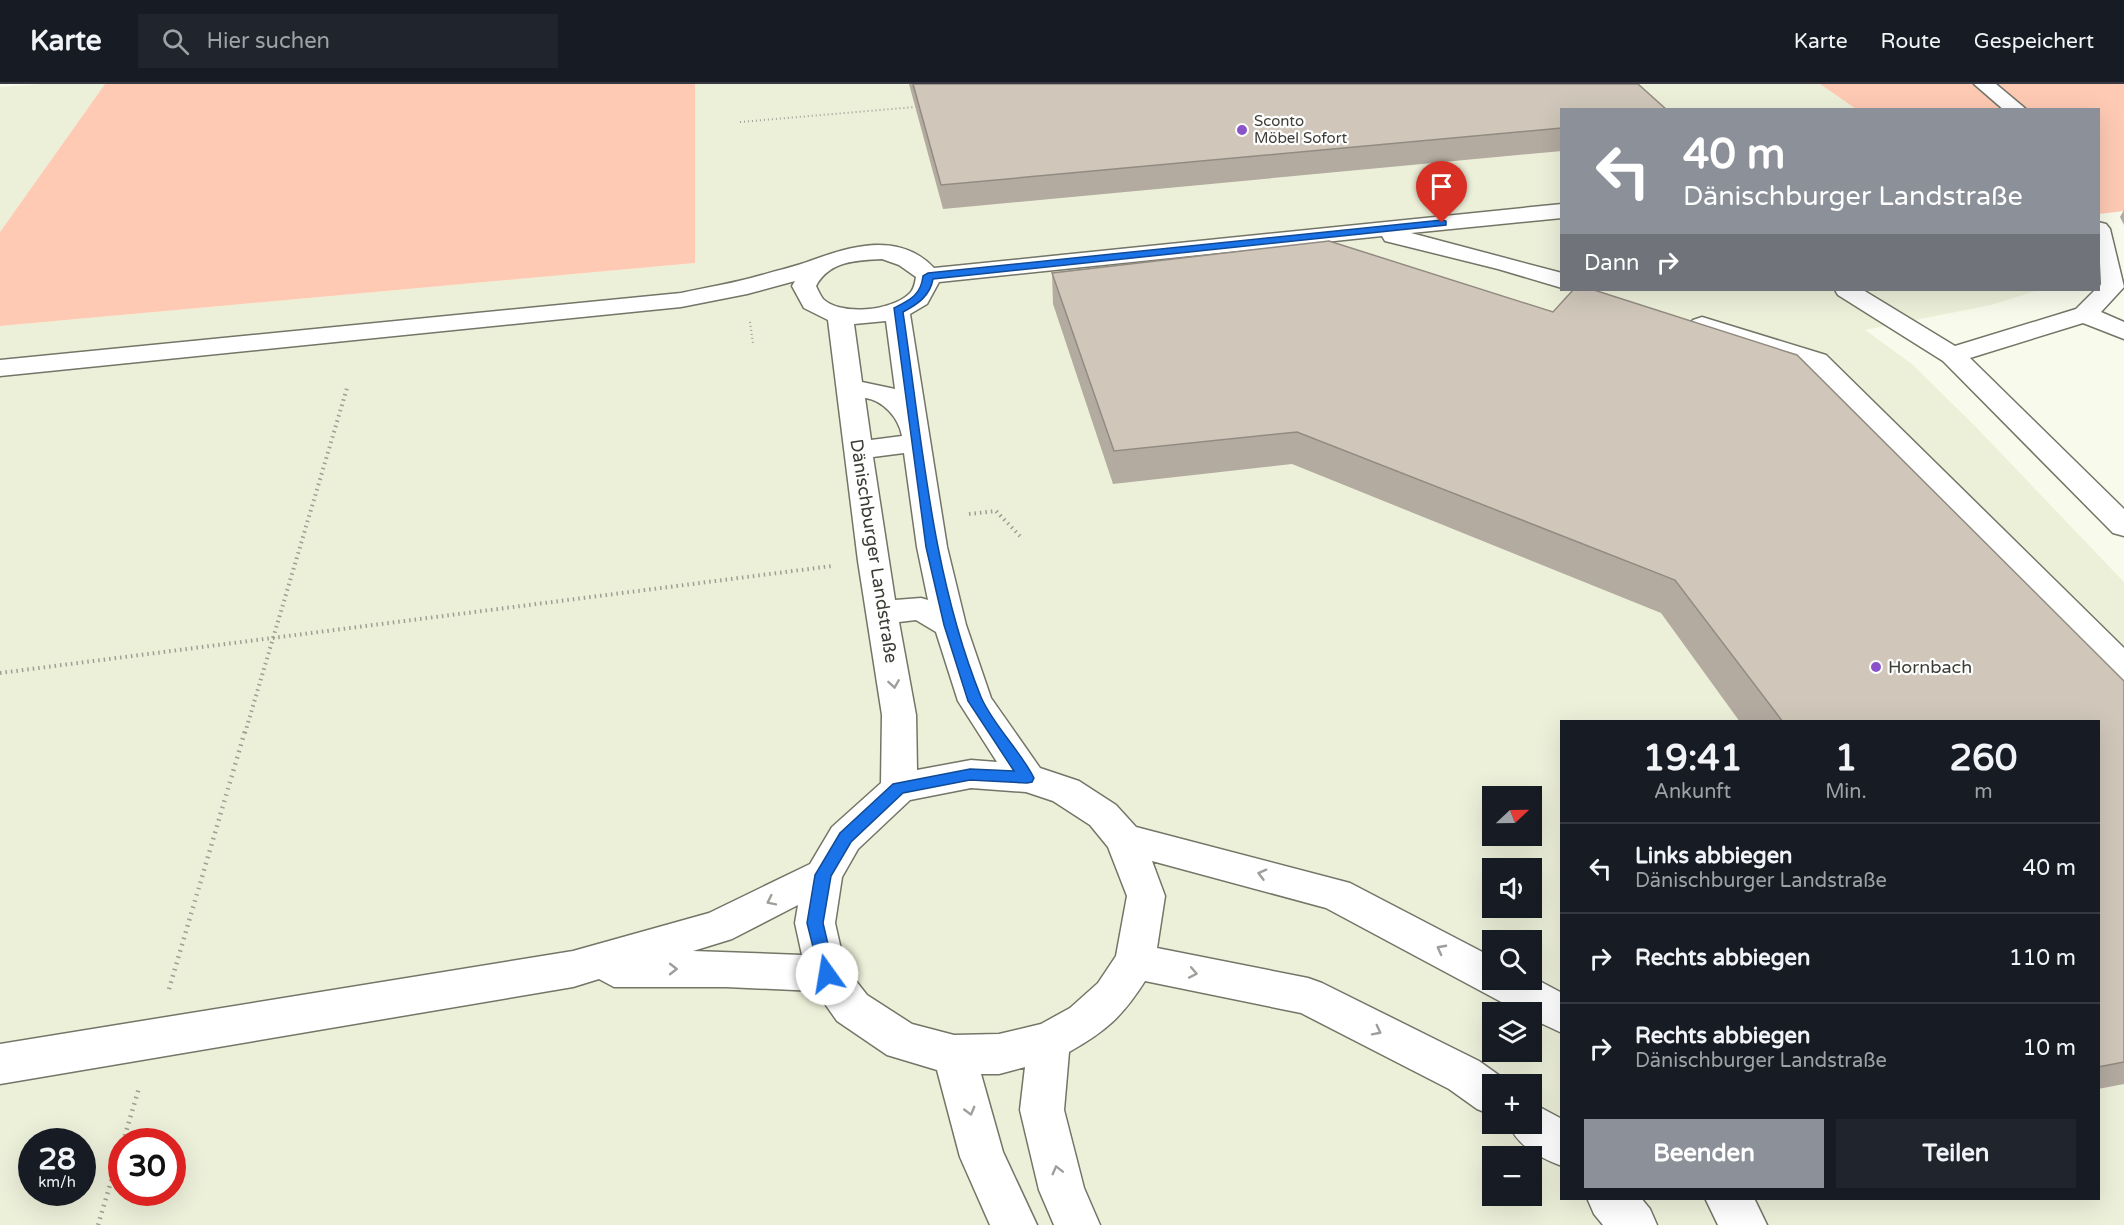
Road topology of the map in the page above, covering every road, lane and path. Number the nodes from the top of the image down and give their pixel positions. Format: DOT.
graph roads {
  1 [pos="1984,84"];
  2 [pos="915,107"];
  3 [pos="2014,108"];
  4 [pos="740,122"];
  5 [pos="1560,211"];
  6 [pos="1371,230"];
  7 [pos="2100,237"];
  8 [pos="819,266"];
  9 [pos="928,276"];
  10 [pos="1560,280"];
  11 [pos="1849,291"];
  12 [pos="681,300"];
  13 [pos="794,302"];
  14 [pos="897,311"];
  15 [pos="840,314"];
  16 [pos="2085,314"];
  17 [pos="1680,318"];
  18 [pos="2124,331"];
  19 [pos="1952,355"];
  20 [pos="0,368"];
  21 [pos="347,388"];
  22 [pos="850,390"];
  23 [pos="915,434"];
  24 [pos="858,450"];
  25 [pos="927,518"];
  26 [pos="2124,526"];
  27 [pos="1020,536"];
  28 [pos="873,561"];
  29 [pos="882,612"];
  30 [pos="950,625"];
  31 [pos="272,639"];
  32 [pos="2124,668"];
  33 [pos="0,673"];
  34 [pos="1027,778"];
  35 [pos="899,788"];
  36 [pos="1124,838"];
  37 [pos="823,875"];
  38 [pos="1135,961"];
  39 [pos="573,969"];
  40 [pos="1482,972"];
  41 [pos="827,974"];
  42 [pos="1517,990"];
  43 [pos="1560,1013"];
  44 [pos="153,1038"];
  45 [pos="1049,1041"];
  46 [pos="954,1055"];
  47 [pos="0,1064"];
  48 [pos="1482,1088"];
  49 [pos="126,1128"];
  50 [pos="1542,1131"];
  51 [pos="1560,1144"];
  52 [pos="108,1191"];
  53 [pos="1612,1200"];
  54 [pos="1729,1200"];
  55 [pos="98,1225"];
  56 [pos="1014,1225"];
  57 [pos="1077,1225"];
  58 [pos="1634,1225"];
  59 [pos="1744,1225"];
  1 -- 3 [label="street"];
  2 -- 4 [label="path"];
  5 -- 6 [label="street"];
  6 -- 9 [label="street"];
  6 -- 10 [label="street"];
  7 -- 16 [label="street"];
  8 -- 9 [label="street"];
  8 -- 12 [label="street"];
  8 -- 13 [label="street"];
  9 -- 14 [label="street"];
  11 -- 19 [label="street"];
  12 -- 13 [label="street"];
  12 -- 20 [label="street"];
  13 -- 15 [label="street"];
  14 -- 15 [label="street"];
  14 -- 23 [label="street"];
  15 -- 22 [label="street, Dänischburger Landstraße"];
  16 -- 18 [label="street"];
  16 -- 19 [label="street"];
  17 -- 32 [label="street"];
  19 -- 26 [label="street"];
  21 -- 31 [label="path"];
  22 -- 23 [label="street"];
  22 -- 24 [label="street, Dänischburger Landstraße"];
  23 -- 24 [label="street"];
  23 -- 25 [label="street"];
  24 -- 28 [label="street, Dänischburger Landstraße"];
  25 -- 27 [label="path"];
  25 -- 30 [label="street"];
  28 -- 29 [label="street, Dänischburger Landstraße"];
  28 -- 31 [label="path"];
  29 -- 30 [label="street"];
  29 -- 35 [label="street, Dänischburger Landstraße, one-way"];
  30 -- 34 [label="street"];
  31 -- 33 [label="path"];
  31 -- 44 [label="path"];
  34 -- 35 [label="street"];
  34 -- 36 [label="street"];
  35 -- 37 [label="street"];
  36 -- 38 [label="street"];
  40 -- 36 [label="street, one-way"];
  37 -- 39 [label="street, one-way"];
  37 -- 41 [label="street"];
  38 -- 45 [label="street"];
  38 -- 48 [label="street, one-way"];
  39 -- 41 [label="street, one-way"];
  39 -- 44 [label="street"];
  41 -- 46 [label="street"];
  42 -- 43 [label="street"];
  44 -- 47 [label="street"];
  44 -- 49 [label="path"];
  45 -- 46 [label="street"];
  57 -- 45 [label="street, one-way"];
  46 -- 56 [label="street, one-way"];
  50 -- 51 [label="street"];
  52 -- 55 [label="path"];
  53 -- 58 [label="street"];
  54 -- 59 [label="street"];
}
